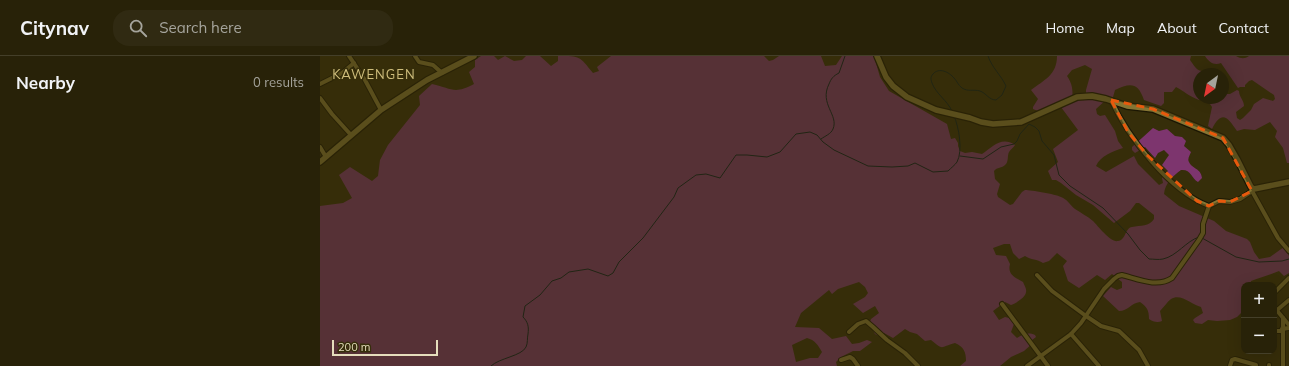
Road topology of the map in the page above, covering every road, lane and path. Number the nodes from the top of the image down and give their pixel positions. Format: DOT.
graph roads {
  1 [pos="349,56"];
  2 [pos="415,56"];
  3 [pos="474,56"];
  4 [pos="877,56"];
  5 [pos="354,63"];
  6 [pos="442,73"];
  7 [pos="320,84"];
  8 [pos="320,98"];
  9 [pos="1111,100"];
  10 [pos="380,110"];
  11 [pos="351,135"];
  12 [pos="320,148"];
  13 [pos="326,157"];
  14 [pos="320,162"];
  15 [pos="1289,182"];
  16 [pos="1253,190"];
  17 [pos="1209,206"];
  18 [pos="1289,251"];
  19 [pos="1037,275"];
  20 [pos="1288,282"];
  21 [pos="1277,291"];
  22 [pos="1289,300"];
  23 [pos="1002,304"];
  24 [pos="1277,309"];
  25 [pos="1277,312"];
  26 [pos="1086,316"];
  27 [pos="1283,318"];
  28 [pos="1289,325"];
  29 [pos="1282,330"];
  30 [pos="1277,331"];
  31 [pos="849,332"];
  32 [pos="1071,334"];
  33 [pos="1041,357"];
  34 [pos="841,360"];
  35 [pos="858,366"];
  36 [pos="918,366"];
  37 [pos="1028,366"];
  38 [pos="1048,366"];
  39 [pos="1099,366"];
  40 [pos="1148,366"];
  41 [pos="1230,366"];
  42 [pos="1256,366"];
  43 [pos="1283,366"];
  1 -- 5 [label="street"];
  2 -- 6 [label="street"];
  3 -- 6 [label="main road"];
  4 -- 9 [label="main road"];
  5 -- 7 [label="street"];
  5 -- 10 [label="street"];
  6 -- 10 [label="main road"];
  8 -- 11 [label="street"];
  9 -- 16 [label="main road"];
  9 -- 17 [label="street"];
  10 -- 11 [label="main road"];
  11 -- 13 [label="main road"];
  12 -- 13 [label="street"];
  13 -- 14 [label="main road"];
  15 -- 16 [label="main road"];
  16 -- 17 [label="street"];
  16 -- 18 [label="street"];
  17 -- 26 [label="street"];
  19 -- 26 [label="street"];
  20 -- 21 [label="street"];
  22 -- 24 [label="street"];
  23 -- 33 [label="street"];
  25 -- 27 [label="street"];
  26 -- 32 [label="street"];
  26 -- 40 [label="street"];
  27 -- 28 [label="street"];
  27 -- 29 [label="street"];
  28 -- 29 [label="street"];
  29 -- 30 [label="street"];
  29 -- 43 [label="street"];
  31 -- 36 [label="street"];
  32 -- 33 [label="street"];
  32 -- 39 [label="street"];
  33 -- 37 [label="street"];
  33 -- 38 [label="street"];
  34 -- 35 [label="street"];
  41 -- 42 [label="street"];
}
